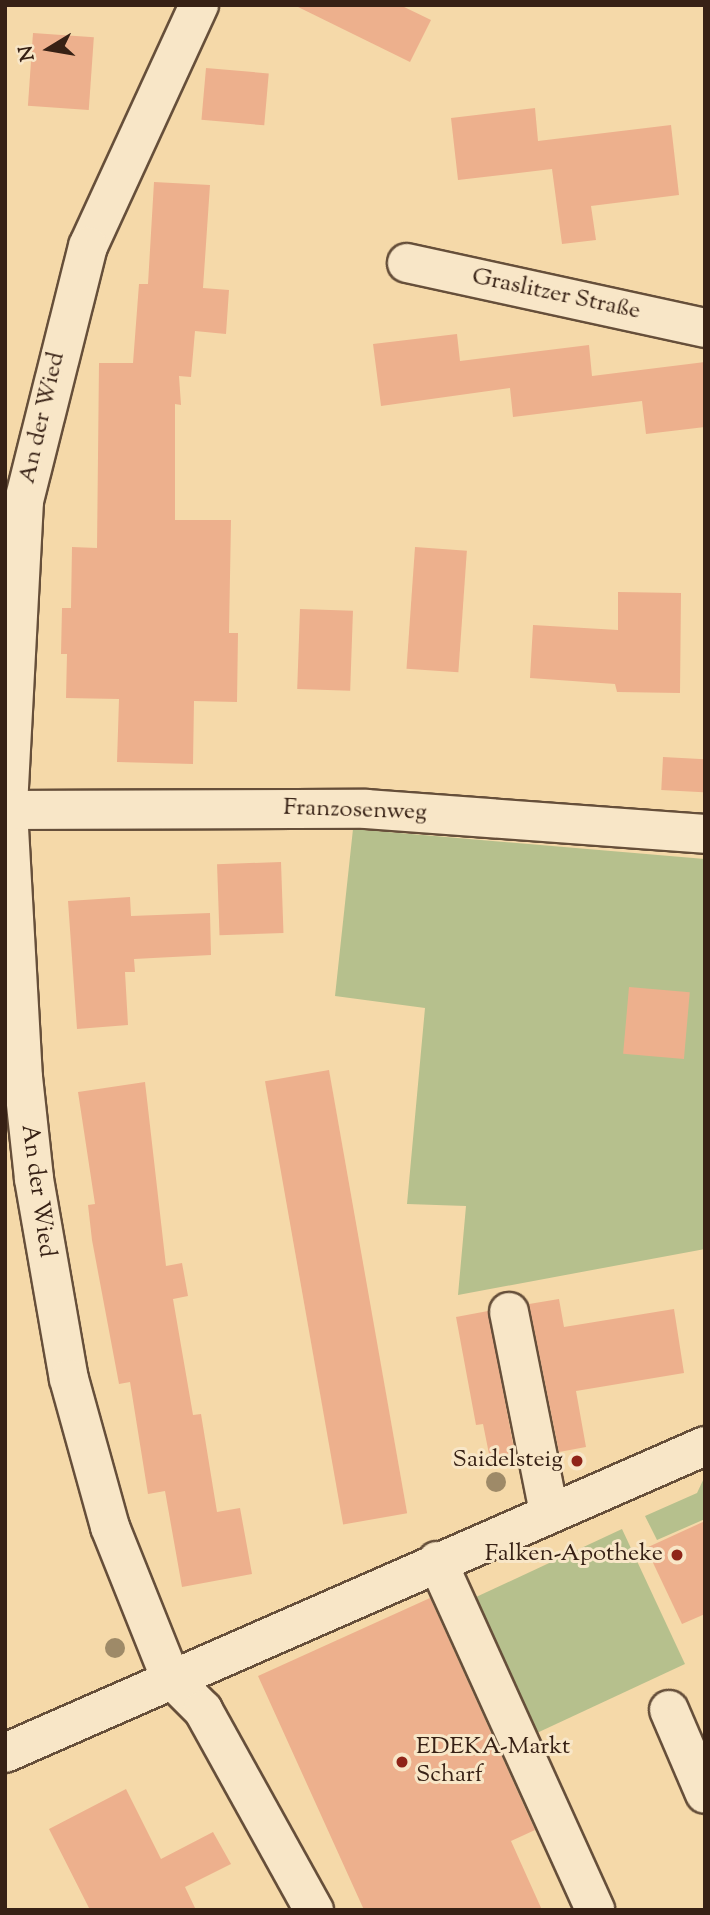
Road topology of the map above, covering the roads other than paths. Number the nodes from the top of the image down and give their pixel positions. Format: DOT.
graph roads {
  1 [pos="199,5"];
  2 [pos="407,263"];
  3 [pos="705,328"];
  4 [pos="6,810"];
  5 [pos="705,834"];
  6 [pos="509,1312"];
  7 [pos="705,1446"];
  8 [pos="549,1513"];
  9 [pos="437,1561"];
  10 [pos="170,1677"];
  11 [pos="668,1710"];
  12 [pos="5,1753"];
  13 [pos="705,1794"];
  14 [pos="314,1910"];
  15 [pos="595,1910"];
  1 -- 4 [label="street, An der Wied"];
  2 -- 3 [label="street, Graslitzer Straße"];
  4 -- 5 [label="street, Franzosenweg"];
  4 -- 10 [label="street, An der Wied"];
  6 -- 8 [label="street"];
  7 -- 8 [label="street"];
  8 -- 9 [label="street"];
  9 -- 10 [label="street"];
  9 -- 15 [label="street"];
  10 -- 12 [label="street"];
  10 -- 14 [label="street"];
  11 -- 13 [label="street"];
}
